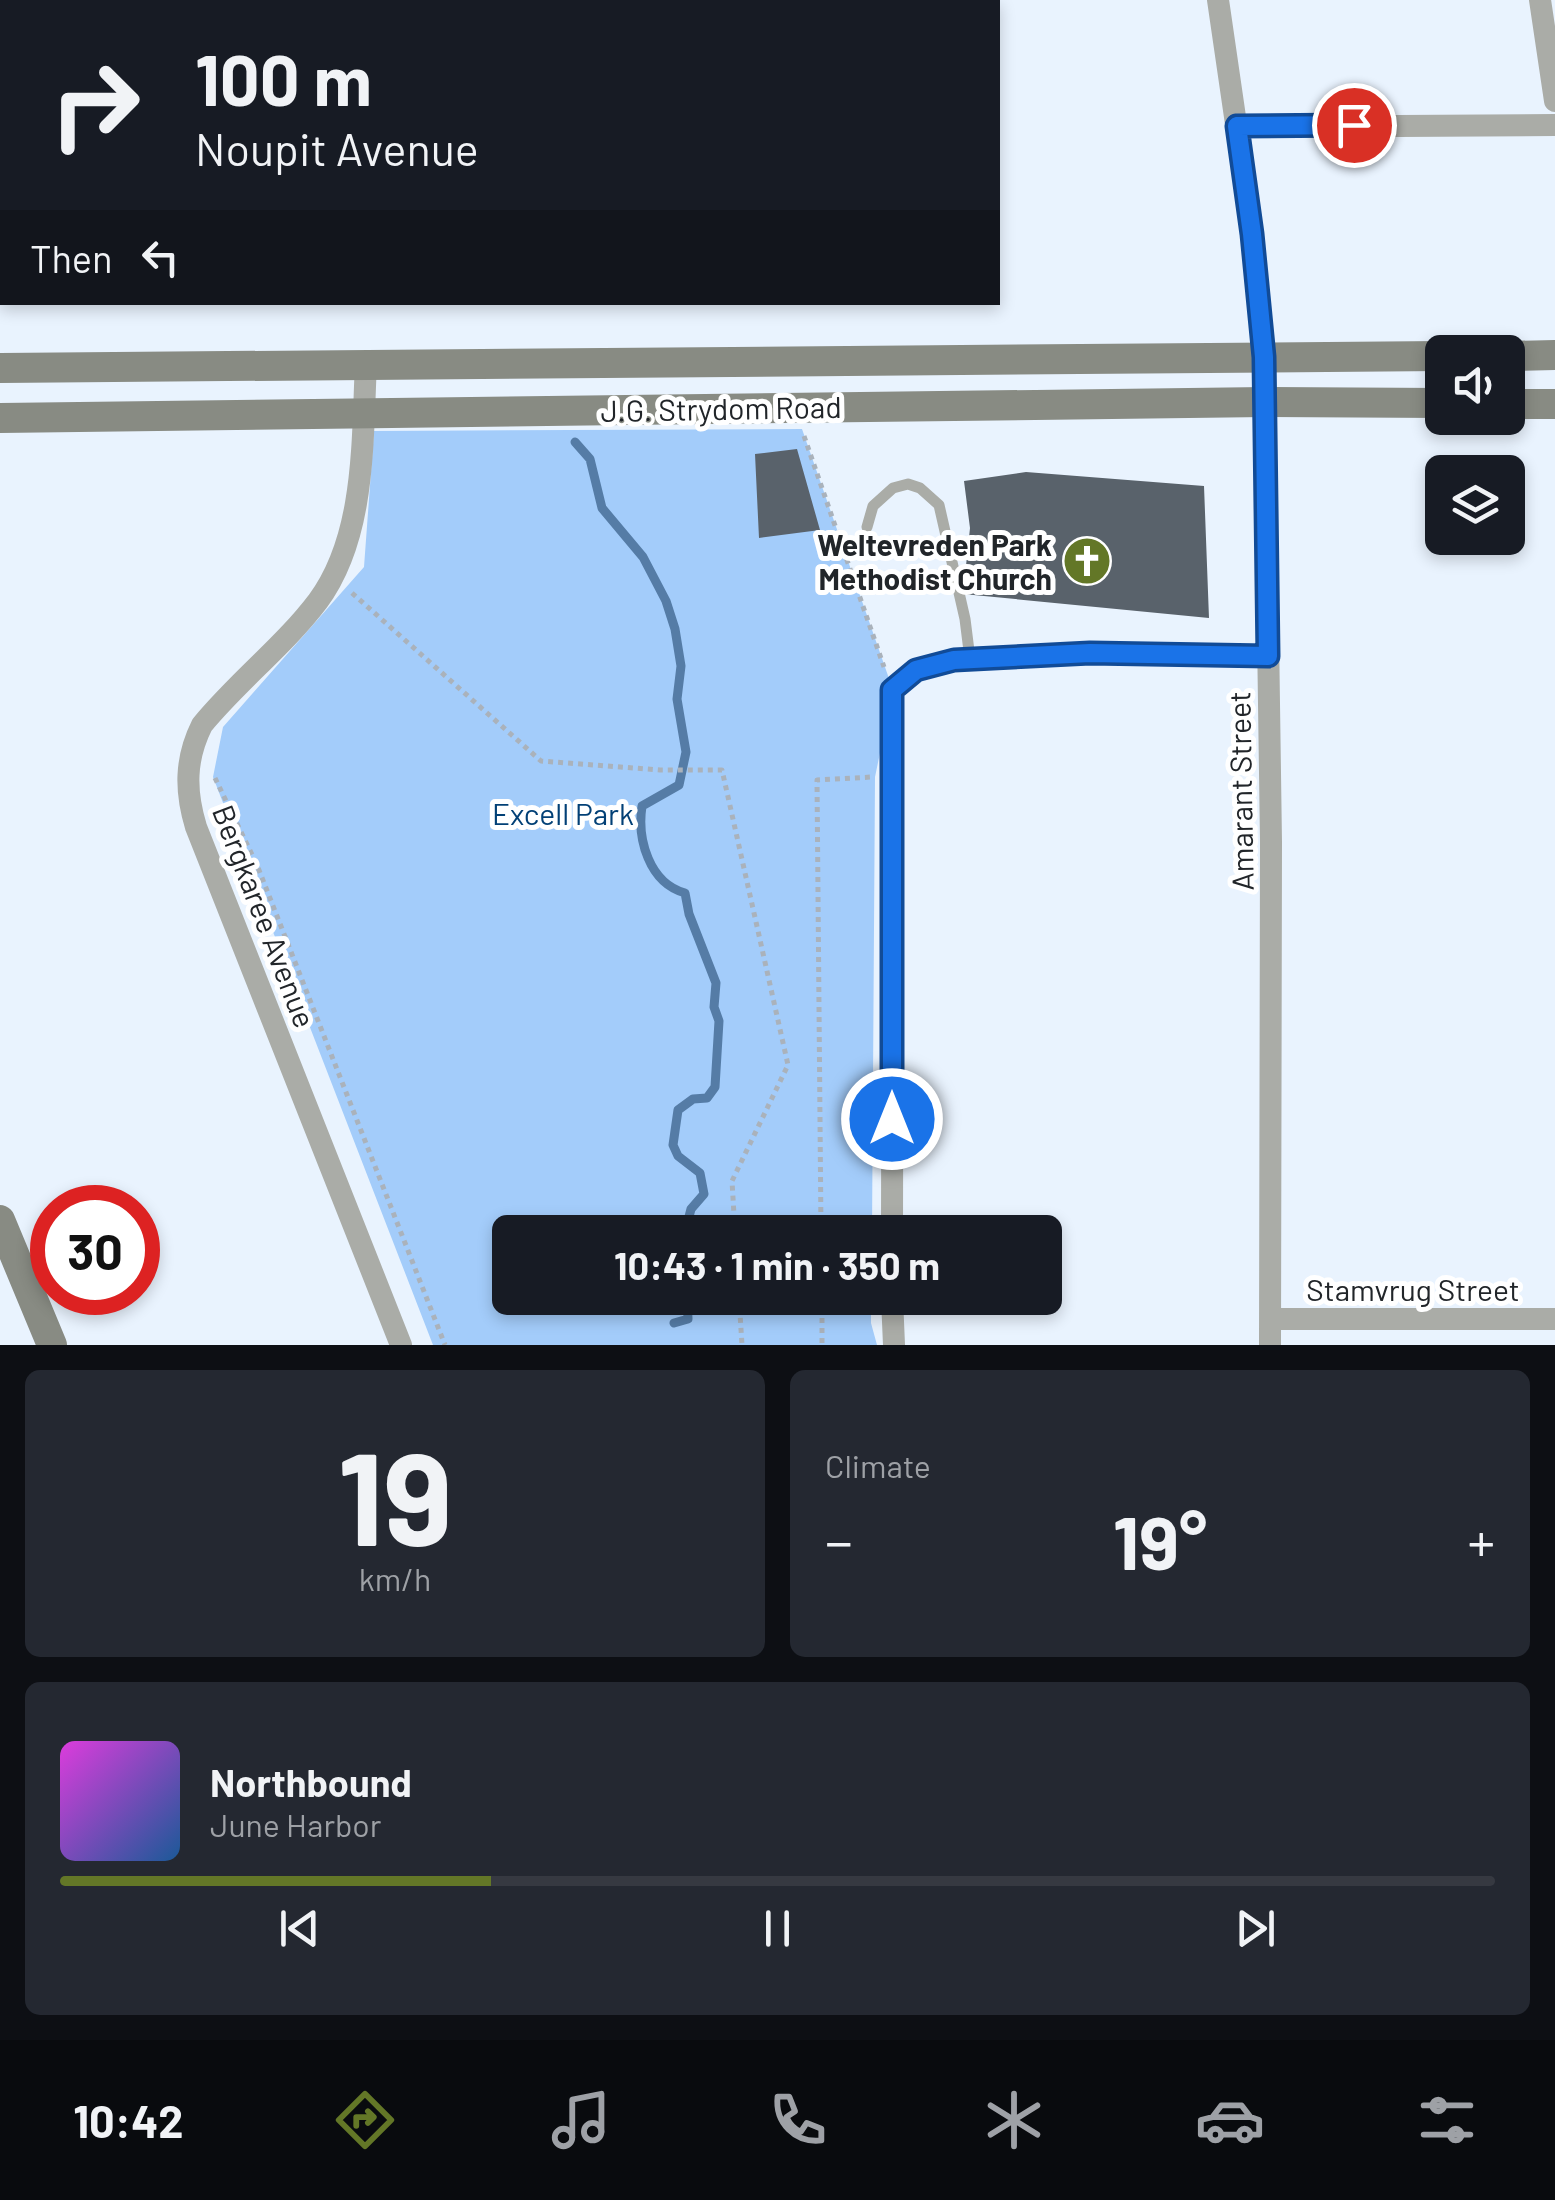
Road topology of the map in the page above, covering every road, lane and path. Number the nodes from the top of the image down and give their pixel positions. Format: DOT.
graph roads {
  1 [pos="1218,0"];
  2 [pos="1540,0"];
  3 [pos="1555,101"];
  4 [pos="1555,125"];
  5 [pos="1237,126"];
  6 [pos="1555,355"];
  7 [pos="1425,356"];
  8 [pos="1525,356"];
  9 [pos="1264,357"];
  10 [pos="366,363"];
  11 [pos="0,368"];
  12 [pos="1265,402"];
  13 [pos="1425,403"];
  14 [pos="1525,404"];
  15 [pos="1555,404"];
  16 [pos="363,412"];
  17 [pos="0,418"];
  18 [pos="802,430"];
  19 [pos="866,527"];
  20 [pos="346,588"];
  21 [pos="1268,656"];
  22 [pos="970,659"];
  23 [pos="892,690"];
  24 [pos="215,777"];
  25 [pos="874,777"];
  26 [pos="734,1215"];
  27 [pos="821,1215"];
  28 [pos="892,1215"];
  29 [pos="0,1220"];
  30 [pos="739,1315"];
  31 [pos="822,1315"];
  32 [pos="893,1315"];
  33 [pos="1272,1319"];
  34 [pos="1555,1319"];
  35 [pos="52,1345"];
  36 [pos="400,1345"];
  37 [pos="446,1345"];
  38 [pos="742,1345"];
  39 [pos="822,1345"];
  40 [pos="894,1345"];
  41 [pos="1270,1345"];
  1 -- 5 [label="street, Amarant Street"];
  2 -- 3 [label="street"];
  4 -- 5 [label="street"];
  5 -- 9 [label="street, Amarant Street"];
  6 -- 8 [label="street"];
  7 -- 9 [label="street, J.G. Strydom Road"];
  9 -- 10 [label="street, J.G. Strydom Road"];
  9 -- 12 [label="street, Amarant Street"];
  10 -- 11 [label="street, J.G. Strydom Road"];
  10 -- 16 [label="street, Bergkaree Avenue"];
  12 -- 13 [label="street, J.G. Strydom Road"];
  12 -- 16 [label="street, J.G. Strydom Road"];
  12 -- 21 [label="street, Amarant Street"];
  14 -- 15 [label="street"];
  16 -- 17 [label="street, J.G. Strydom Road"];
  16 -- 36 [label="street, Bergkaree Avenue"];
  18 -- 23 [label="path"];
  19 -- 22 [label="lane"];
  20 -- 26 [label="path"];
  21 -- 22 [label="street"];
  21 -- 33 [label="street, Amarant Street"];
  22 -- 23 [label="street"];
  23 -- 28 [label="street"];
  24 -- 37 [label="path"];
  25 -- 27 [label="path"];
  29 -- 35 [label="street"];
  30 -- 38 [label="path"];
  31 -- 39 [label="path"];
  32 -- 40 [label="street"];
  33 -- 34 [label="street, Stamvrug Street"];
  33 -- 41 [label="street, Amarant Street"];
}
